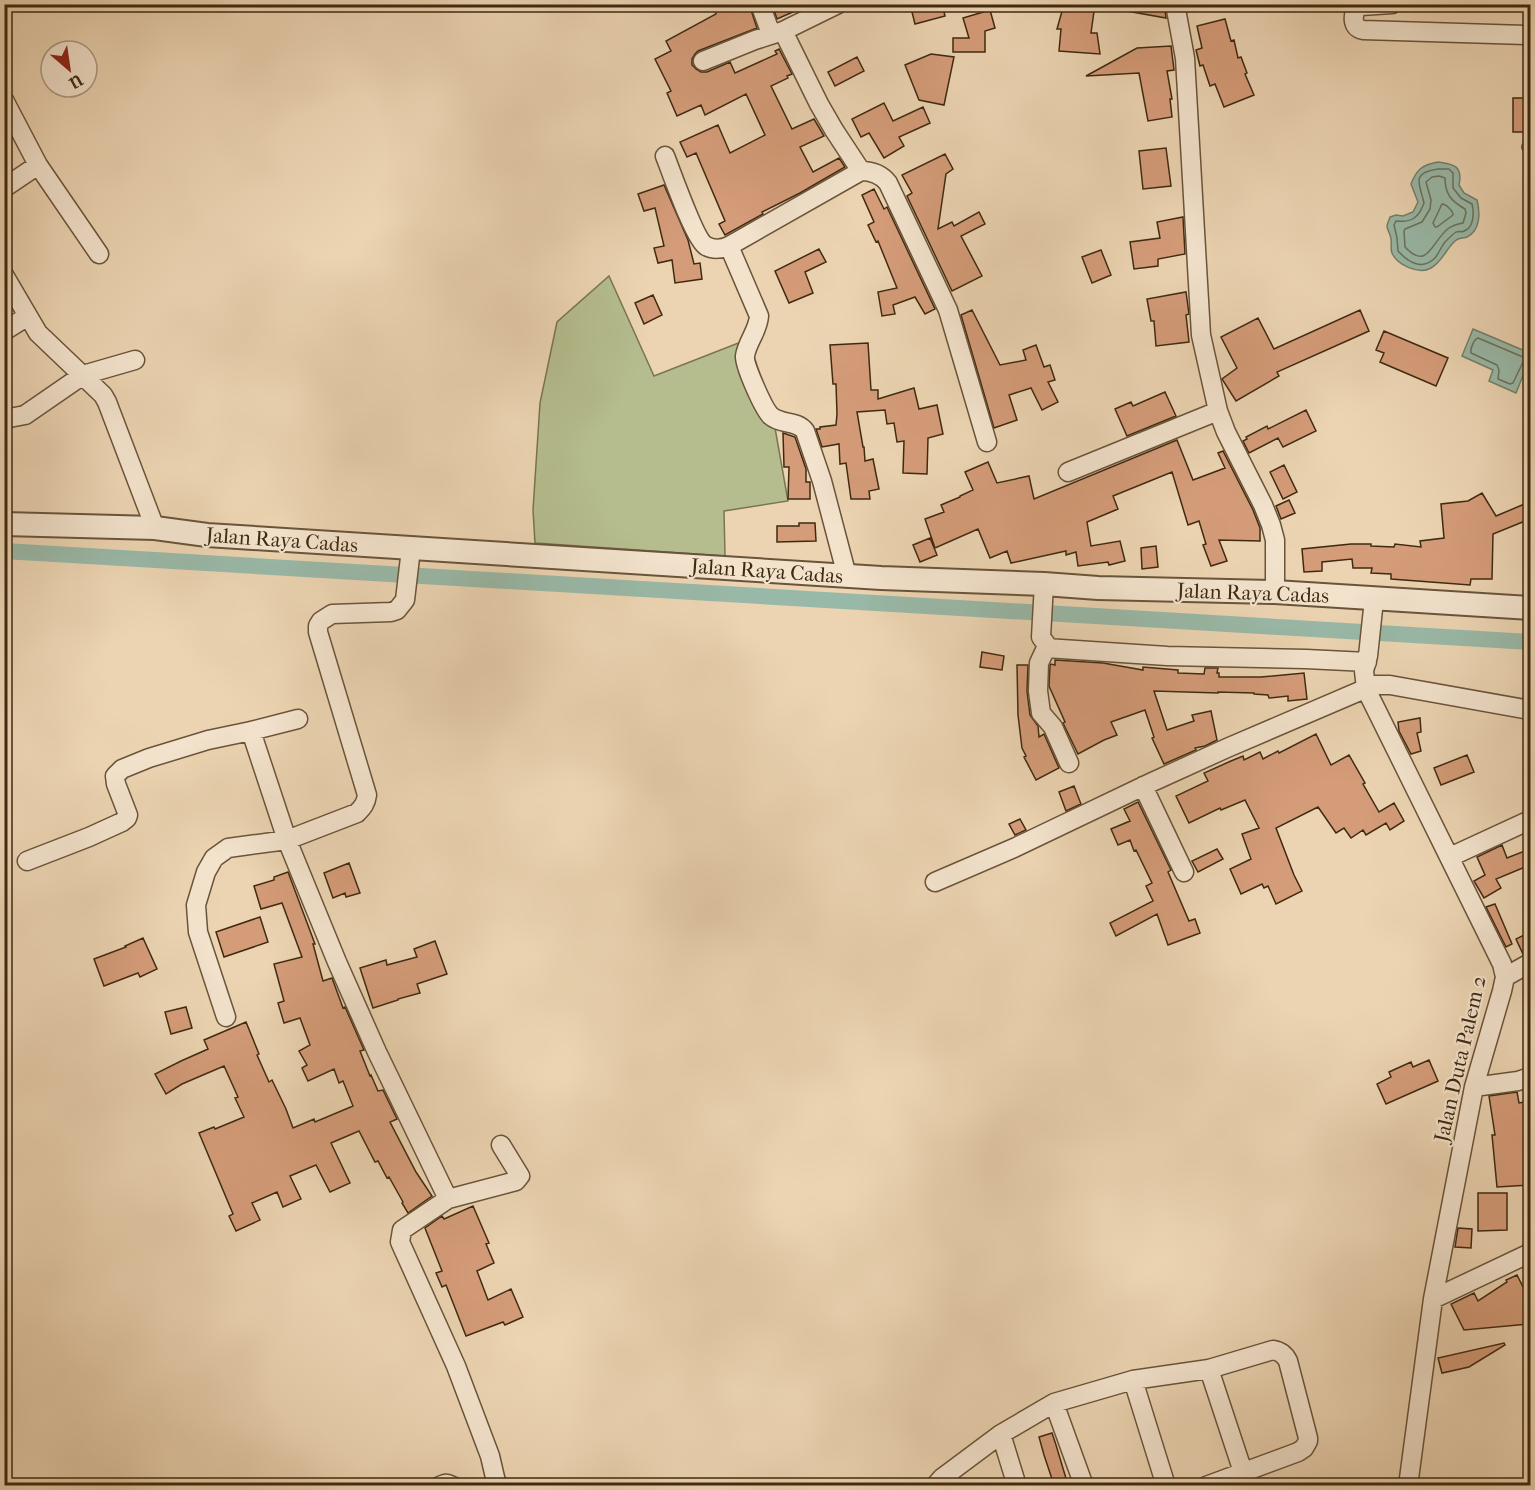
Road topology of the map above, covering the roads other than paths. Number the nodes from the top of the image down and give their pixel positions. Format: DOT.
graph roads {
  1 [pos="760,4"];
  2 [pos="838,4"];
  3 [pos="1175,4"];
  4 [pos="1392,4"];
  5 [pos="777,32"];
  6 [pos="1530,35"];
  7 [pos="703,61"];
  8 [pos="4,100"];
  9 [pos="665,156"];
  10 [pos="38,165"];
  11 [pos="861,171"];
  12 [pos="4,188"];
  13 [pos="729,246"];
  14 [pos="99,254"];
  15 [pos="4,275"];
  16 [pos="28,316"];
  17 [pos="4,331"];
  18 [pos="135,360"];
  19 [pos="82,375"];
  20 [pos="1218,411"];
  21 [pos="4,419"];
  22 [pos="987,442"];
  23 [pos="1068,472"];
  24 [pos="4,525"];
  25 [pos="155,528"];
  26 [pos="410,553"];
  27 [pos="847,576"];
  28 [pos="1043,590"];
  29 [pos="1275,592"];
  30 [pos="1374,604"];
  31 [pos="1530,608"];
  32 [pos="1044,642"];
  33 [pos="1366,669"];
  34 [pos="1530,710"];
  35 [pos="298,719"];
  36 [pos="251,731"];
  37 [pos="1070,763"];
  38 [pos="1143,786"];
  39 [pos="1530,820"];
  40 [pos="287,840"];
  41 [pos="1449,857"];
  42 [pos="27,861"];
  43 [pos="1184,872"];
  44 [pos="935,882"];
  45 [pos="1530,963"];
  46 [pos="1505,977"];
  47 [pos="226,1017"];
  48 [pos="1530,1077"];
  49 [pos="1474,1087"];
  50 [pos="501,1145"];
  51 [pos="448,1199"];
  52 [pos="1530,1254"];
  53 [pos="1433,1299"];
  54 [pos="1209,1369"];
  55 [pos="1134,1380"];
  56 [pos="1054,1403"];
  57 [pos="1001,1434"];
  58 [pos="1243,1472"];
  59 [pos="430,1485"];
  60 [pos="461,1485"];
  61 [pos="497,1485"];
  62 [pos="935,1485"];
  63 [pos="1017,1485"];
  64 [pos="1084,1485"];
  65 [pos="1167,1485"];
  66 [pos="1206,1485"];
  67 [pos="1408,1485"];
  1 -- 5 [label="street"];
  2 -- 5 [label="street"];
  3 -- 20 [label="street"];
  4 -- 6 [label="street"];
  5 -- 7 [label="street"];
  5 -- 11 [label="street"];
  8 -- 10 [label="street"];
  9 -- 13 [label="street"];
  10 -- 12 [label="street"];
  10 -- 14 [label="street"];
  11 -- 13 [label="street"];
  11 -- 22 [label="street"];
  13 -- 27 [label="street"];
  15 -- 16 [label="street"];
  16 -- 17 [label="street"];
  16 -- 19 [label="street"];
  18 -- 19 [label="street"];
  19 -- 21 [label="street"];
  19 -- 25 [label="street"];
  20 -- 23 [label="street"];
  20 -- 29 [label="street"];
  24 -- 25 [label="street, Jalan Raya Cadas"];
  25 -- 26 [label="street, Jalan Raya Cadas"];
  26 -- 27 [label="street, Jalan Raya Cadas"];
  26 -- 40 [label="street"];
  27 -- 28 [label="street, Jalan Raya Cadas"];
  28 -- 29 [label="street, Jalan Raya Cadas"];
  28 -- 32 [label="street"];
  29 -- 30 [label="street, Jalan Raya Cadas"];
  30 -- 31 [label="street, Jalan Raya Cadas"];
  30 -- 33 [label="street"];
  32 -- 33 [label="street"];
  32 -- 37 [label="street"];
  33 -- 34 [label="street"];
  33 -- 38 [label="street"];
  33 -- 41 [label="street, Jalan Duta Palem 2"];
  35 -- 36 [label="street"];
  36 -- 40 [label="street"];
  36 -- 42 [label="street"];
  38 -- 43 [label="street"];
  38 -- 44 [label="street"];
  39 -- 41 [label="street"];
  40 -- 47 [label="street"];
  40 -- 51 [label="street"];
  41 -- 46 [label="street, Jalan Duta Palem 2"];
  45 -- 46 [label="street"];
  46 -- 49 [label="street, Jalan Duta Palem 2"];
  48 -- 49 [label="street"];
  49 -- 53 [label="street, Jalan Duta Palem 2"];
  50 -- 51 [label="street"];
  51 -- 61 [label="street"];
  52 -- 53 [label="street"];
  53 -- 67 [label="street, Jalan Duta Palem 2"];
  54 -- 55 [label="street"];
  54 -- 58 [label="street"];
  54 -- 58 [label="street"];
  55 -- 56 [label="street"];
  55 -- 65 [label="street"];
  56 -- 57 [label="street"];
  56 -- 64 [label="street"];
  57 -- 62 [label="street"];
  57 -- 63 [label="street"];
  58 -- 66 [label="street"];
  59 -- 60 [label="lane"];
}
